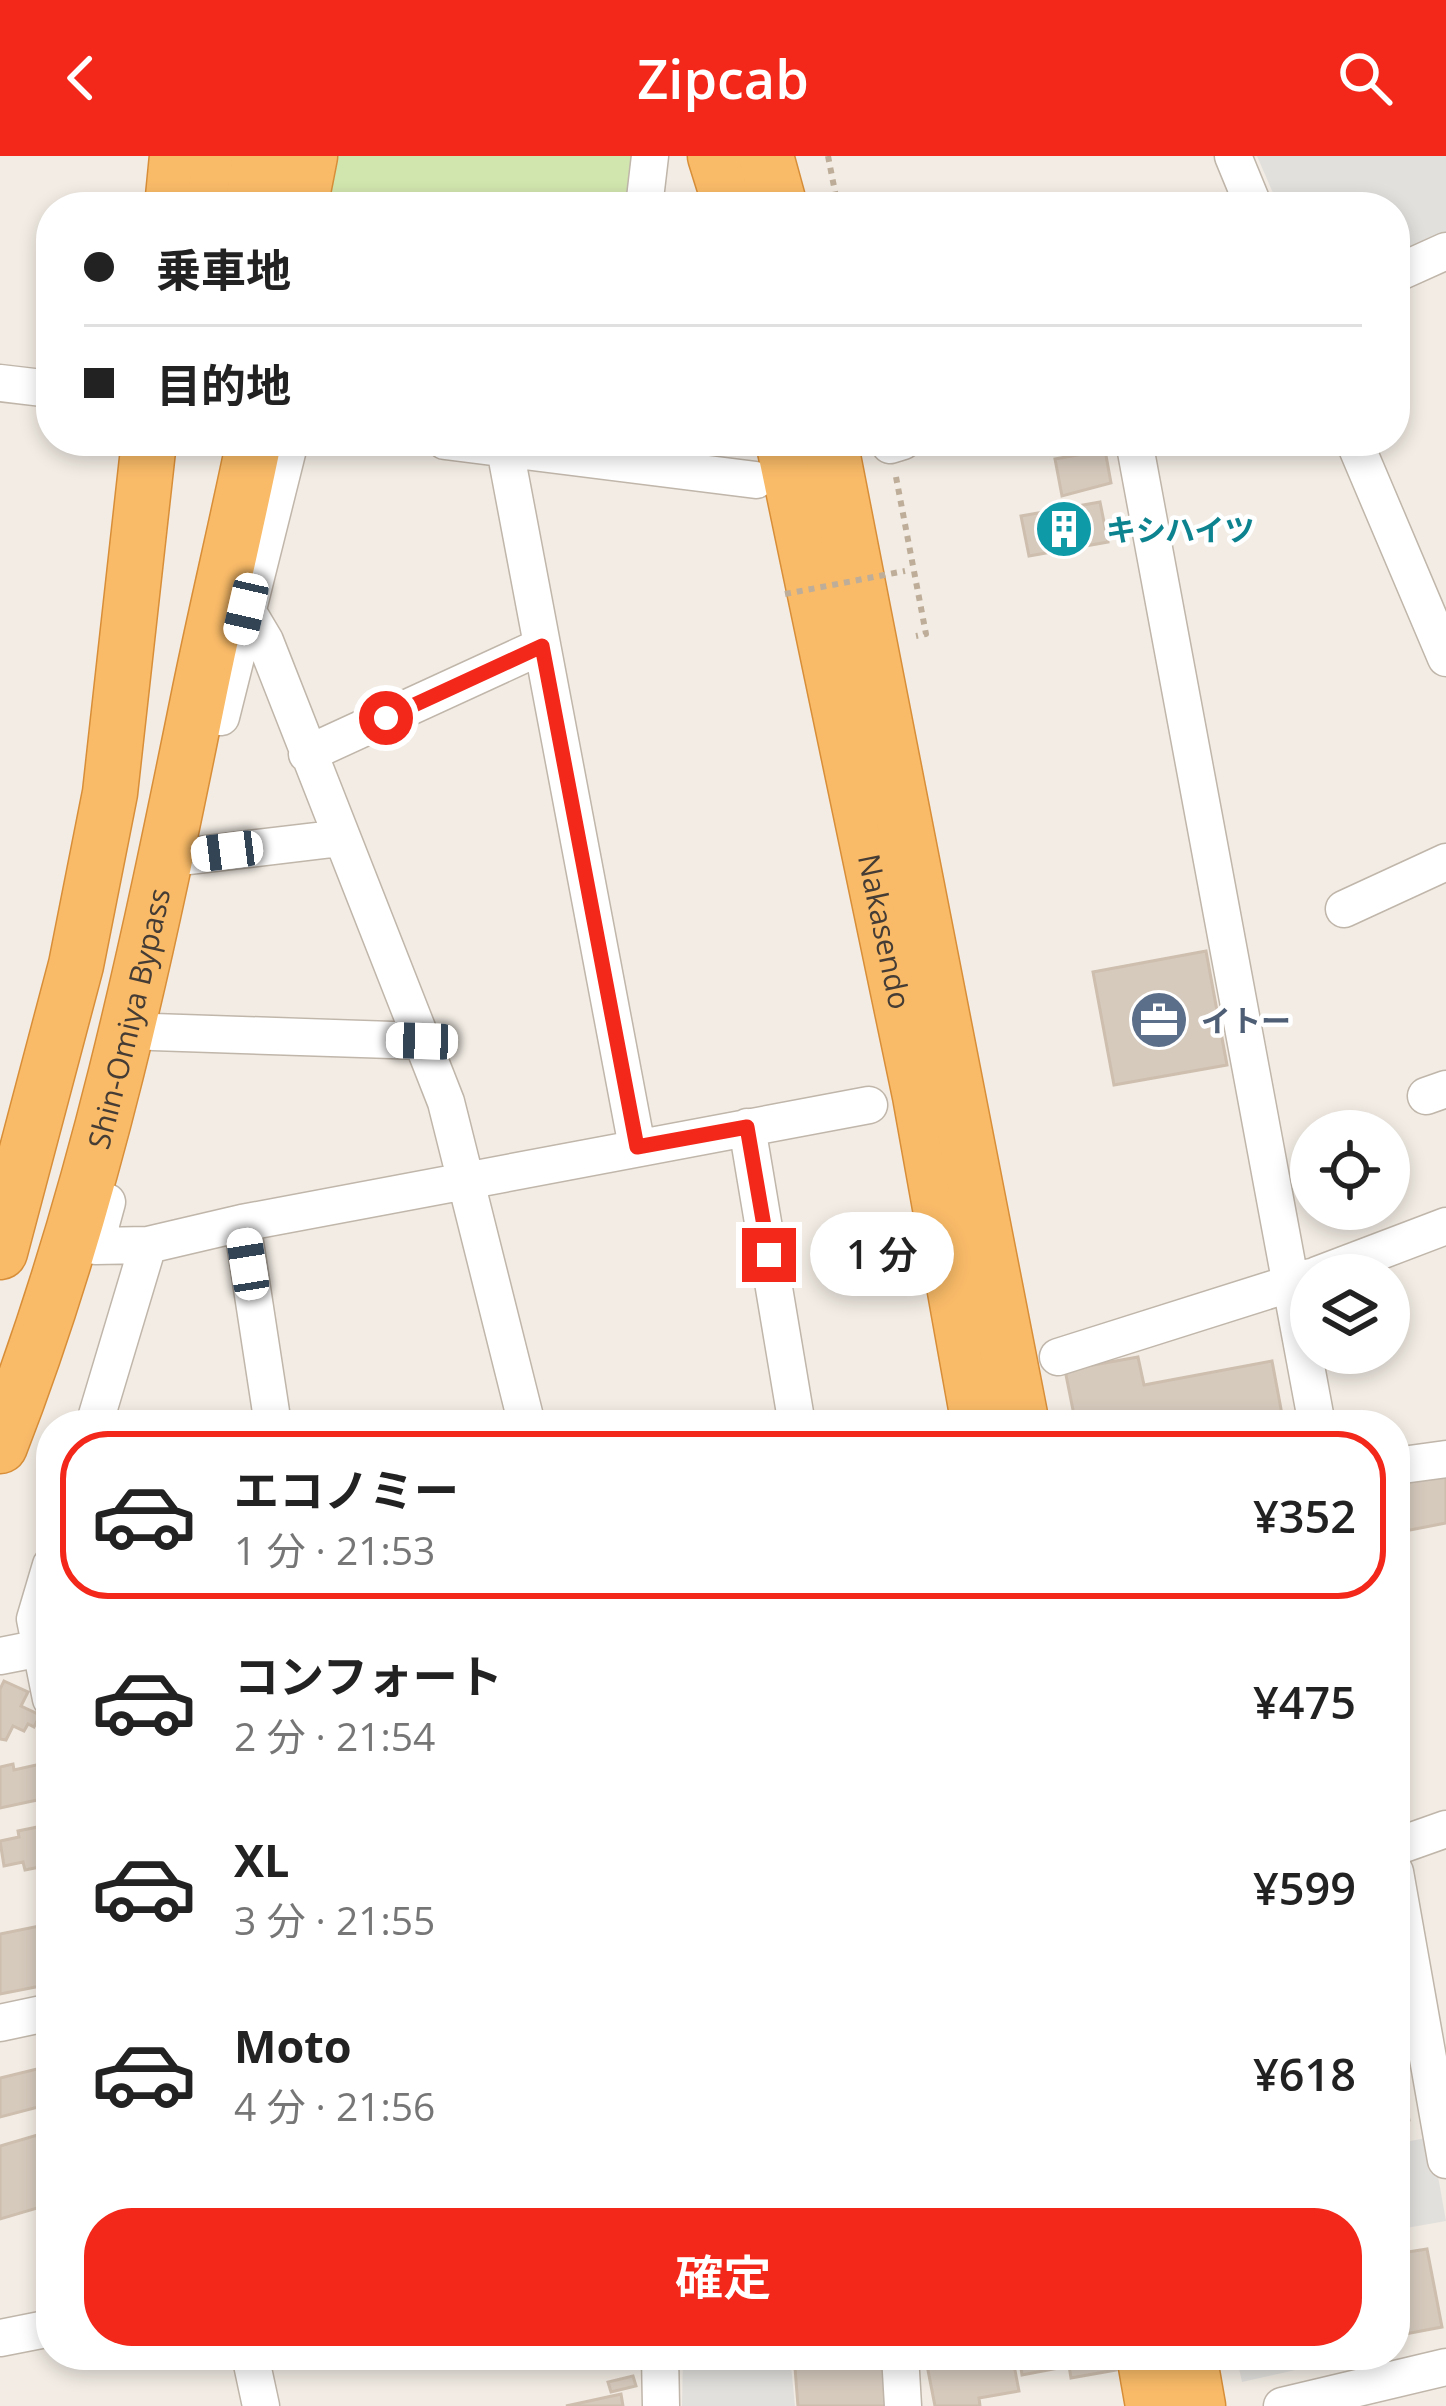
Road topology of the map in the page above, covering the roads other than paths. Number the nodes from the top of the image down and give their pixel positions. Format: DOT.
graph roads {
  1 [pos="177,156"];
  2 [pos="223,156"];
  3 [pos="260,156"];
  4 [pos="310,156"];
  5 [pos="650,156"];
  6 [pos="715,156"];
  7 [pos="766,156"];
  8 [pos="804,156"];
  9 [pos="1233,156"];
  10 [pos="173,192"];
  11 [pos="217,192"];
  12 [pos="254,192"];
  13 [pos="303,192"];
  14 [pos="646,192"];
  15 [pos="726,192"];
  16 [pos="776,192"];
  17 [pos="811,192"];
  18 [pos="1248,192"];
  19 [pos="1446,251"];
  20 [pos="1410,267"];
  21 [pos="0,383"];
  22 [pos="36,387"];
  23 [pos="146,456"];
  24 [pos="169,456"];
  25 [pos="214,456"];
  26 [pos="251,456"];
  27 [pos="286,456"];
  28 [pos="506,456"];
  29 [pos="692,456"];
  30 [pos="833,456"];
  31 [pos="885,456"];
  32 [pos="1137,456"];
  33 [pos="1360,456"];
  34 [pos="770,460"];
  35 [pos="246,609"];
  36 [pos="542,646"];
  37 [pos="1446,658"];
  38 [pos="204,672"];
  39 [pos="307,754"];
  40 [pos="110,793"];
  41 [pos="341,838"];
  42 [pos="190,856"];
  43 [pos="1446,862"];
  44 [pos="1344,909"];
  45 [pos="926,933"];
  46 [pos="152,1033"];
  47 [pos="422,1041"];
  48 [pos="869,1106"];
  49 [pos="747,1127"];
  50 [pos="637,1147"];
  51 [pos="466,1180"];
  52 [pos="242,1223"];
  53 [pos="1446,1226"];
  54 [pos="148,1245"];
  55 [pos="0,1252"];
  56 [pos="1302,1254"];
  57 [pos="1373,1254"];
  58 [pos="1290,1284"];
  59 [pos="1058,1357"];
  60 [pos="1313,1374"];
  61 [pos="98,1410"];
  62 [pos="271,1410"];
  63 [pos="523,1410"];
  64 [pos="794,1410"];
  65 [pos="976,1410"];
  66 [pos="1019,1410"];
  67 [pos="1315,1410"];
  68 [pos="0,1446"];
  69 [pos="1446,1459"];
  70 [pos="1410,1464"];
  71 [pos="36,1649"];
  72 [pos="0,1656"];
  73 [pos="1446,1829"];
  74 [pos="1410,1841"];
  75 [pos="1410,1943"];
  76 [pos="36,2015"];
  77 [pos="0,2023"];
  78 [pos="1440,2084"];
  79 [pos="1446,2159"];
  80 [pos="36,2331"];
  81 [pos="0,2338"];
  82 [pos="1446,2366"];
  83 [pos="253,2370"];
  84 [pos="660,2370"];
  85 [pos="901,2370"];
  86 [pos="1147,2370"];
  87 [pos="1192,2370"];
  88 [pos="261,2406"];
  89 [pos="661,2406"];
  90 [pos="903,2406"];
  91 [pos="1153,2406"];
  92 [pos="1198,2406"];
  93 [pos="1282,2406"];
  1 -- 10 [label="highway"];
  2 -- 11 [label="highway"];
  3 -- 12 [label="highway"];
  4 -- 13 [label="highway"];
  5 -- 14 [label="street"];
  6 -- 15 [label="highway"];
  7 -- 16 [label="highway"];
  8 -- 17 [label="highway"];
  9 -- 18 [label="street"];
  19 -- 20 [label="street"];
  21 -- 22 [label="street"];
  23 -- 40 [label="highway"];
  24 -- 40 [label="highway"];
  25 -- 38 [label="highway"];
  26 -- 38 [label="highway, Shin-Omiya Bypass"];
  27 -- 35 [label="street"];
  28 -- 36 [label="street"];
  29 -- 34 [label="street"];
  30 -- 45 [label="highway, Nakasendo"];
  31 -- 45 [label="highway"];
  32 -- 56 [label="street"];
  33 -- 37 [label="street"];
  34 -- 65 [label="highway, Nakasendo"];
  35 -- 39 [label="street"];
  35 -- 42 [label="street"];
  36 -- 39 [label="street"];
  36 -- 50 [label="street"];
  38 -- 68 [label="highway, Shin-Omiya Bypass"];
  39 -- 41 [label="street"];
  40 -- 55 [label="highway"];
  41 -- 42 [label="street"];
  41 -- 47 [label="street"];
  42 -- 46 [label="street"];
  43 -- 44 [label="street"];
  45 -- 66 [label="highway, Nakasendo"];
  46 -- 47 [label="street"];
  46 -- 54 [label="street"];
  47 -- 51 [label="street"];
  48 -- 49 [label="street"];
  49 -- 50 [label="street"];
  49 -- 64 [label="street"];
  50 -- 51 [label="street"];
  51 -- 52 [label="street"];
  51 -- 63 [label="street"];
  52 -- 54 [label="street"];
  52 -- 62 [label="street"];
  53 -- 57 [label="street"];
  54 -- 61 [label="street"];
  58 -- 59 [label="street"];
  60 -- 67 [label="street"];
  69 -- 70 [label="street"];
  71 -- 72 [label="street"];
  73 -- 74 [label="street"];
  75 -- 78 [label="street"];
  76 -- 77 [label="street"];
  78 -- 79 [label="street"];
  80 -- 81 [label="street"];
  82 -- 93 [label="street"];
  83 -- 88 [label="street"];
  84 -- 89 [label="street"];
  85 -- 90 [label="street"];
  86 -- 91 [label="highway"];
  87 -- 92 [label="highway"];
}
